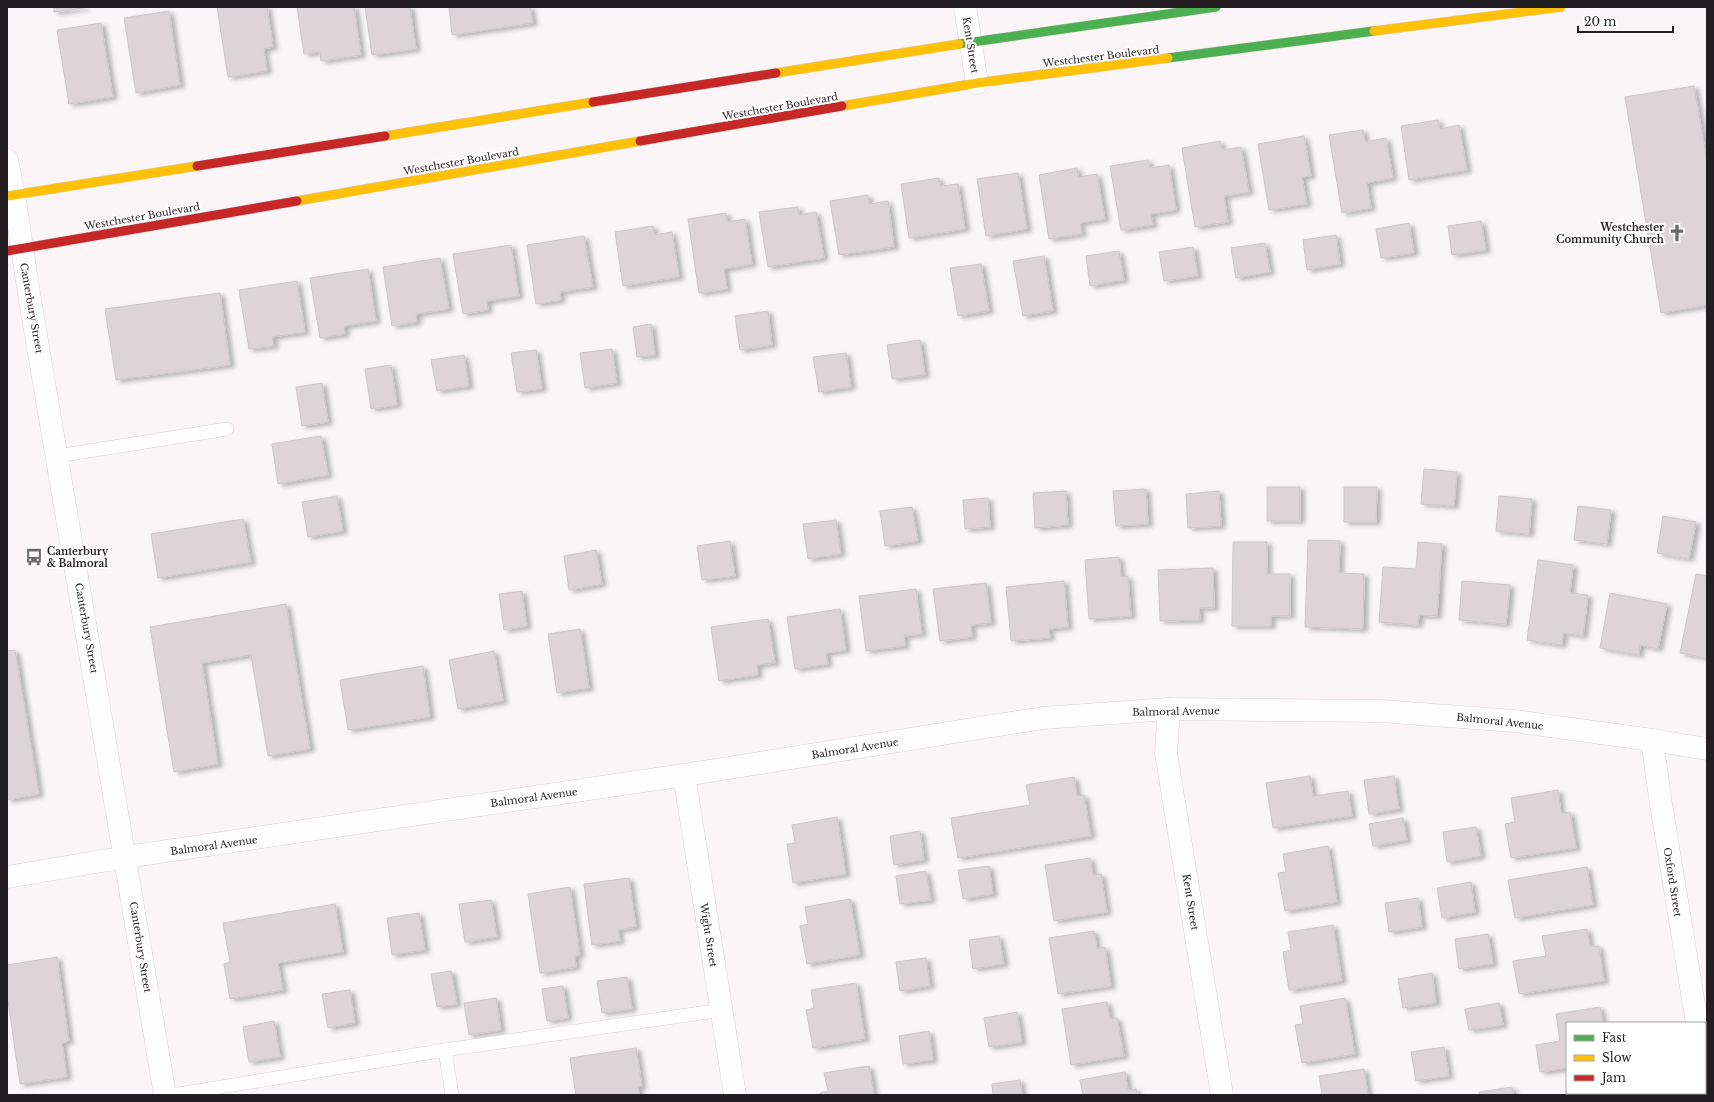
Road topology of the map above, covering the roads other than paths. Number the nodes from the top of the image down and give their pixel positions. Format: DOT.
graph roads {
  1 [pos="965,7"];
  2 [pos="1216,7"];
  3 [pos="1561,7"];
  4 [pos="972,42"];
  5 [pos="977,83"];
  6 [pos="7,160"];
  7 [pos="11,195"];
  8 [pos="14,249"];
  9 [pos="227,429"];
  10 [pos="57,456"];
  11 [pos="1169,710"];
  12 [pos="1652,740"];
  13 [pos="1707,749"];
  14 [pos="684,776"];
  15 [pos="126,858"];
  16 [pos="7,877"];
  17 [pos="722,1010"];
  18 [pos="1696,1022"];
  19 [pos="445,1050"];
  20 [pos="165,1095"];
  21 [pos="173,1095"];
  22 [pos="452,1095"];
  23 [pos="736,1095"];
  24 [pos="1222,1095"];
  1 -- 4 [label="street, Kent Street"];
  2 -- 4 [label="street"];
  3 -- 5 [label="street, Westchester Boulevard"];
  4 -- 5 [label="street, Kent Street"];
  4 -- 7 [label="street"];
  5 -- 8 [label="street, Westchester Boulevard"];
  6 -- 7 [label="street, Canterbury Street"];
  7 -- 8 [label="street, Canterbury Street"];
  8 -- 10 [label="street, Canterbury Street"];
  9 -- 10 [label="lane"];
  10 -- 15 [label="street, Canterbury Street"];
  11 -- 12 [label="street, Balmoral Avenue"];
  11 -- 14 [label="street, Balmoral Avenue"];
  11 -- 24 [label="street, Kent Street"];
  12 -- 13 [label="street, Balmoral Avenue"];
  12 -- 18 [label="street, Oxford Street"];
  14 -- 15 [label="street, Balmoral Avenue"];
  14 -- 17 [label="street, Wight Street"];
  15 -- 16 [label="street, Balmoral Avenue"];
  15 -- 20 [label="street, Canterbury Street"];
  17 -- 19 [label="lane"];
  17 -- 23 [label="street, Wight Street"];
  19 -- 21 [label="lane"];
  19 -- 22 [label="lane"];
}
